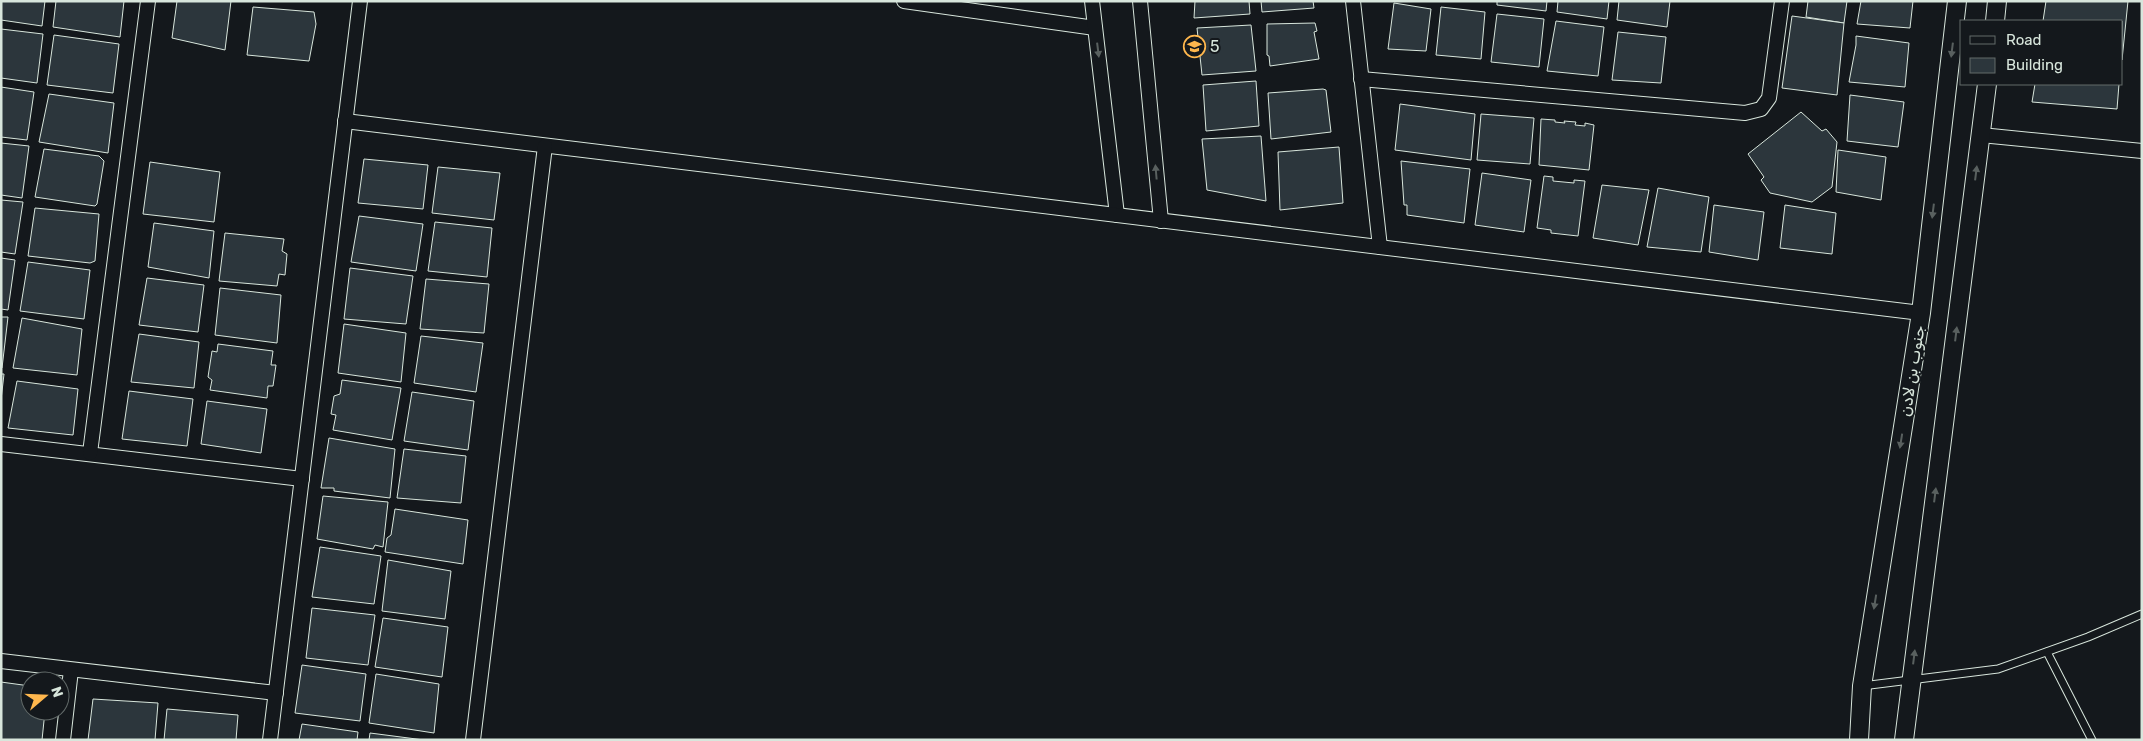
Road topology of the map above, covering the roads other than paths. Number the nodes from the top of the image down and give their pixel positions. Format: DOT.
graph roads {
  1 [pos="148,1"];
  2 [pos="360,1"];
  3 [pos="904,1"];
  4 [pos="1092,1"];
  5 [pos="1140,1"];
  6 [pos="1353,1"];
  7 [pos="1782,1"];
  8 [pos="1957,1"];
  9 [pos="1997,1"];
  10 [pos="1995,20"];
  11 [pos="1095,28"];
  12 [pos="1361,79"];
  13 [pos="1987,85"];
  14 [pos="345,122"];
  15 [pos="1981,135"];
  16 [pos="545,146"];
  17 [pos="2142,151"];
  18 [pos="1117,215"];
  19 [pos="1161,221"];
  20 [pos="1380,247"];
  21 [pos="1921,313"];
  22 [pos="1,444"];
  23 [pos="90,453"];
  24 [pos="302,479"];
  25 [pos="2142,614"];
  26 [pos="2047,652"];
  27 [pos="1,661"];
  28 [pos="71,670"];
  29 [pos="1911,681"];
  30 [pos="1862,686"];
  31 [pos="276,694"];
  32 [pos="63,740"];
  33 [pos="270,740"];
  34 [pos="473,740"];
  35 [pos="1859,740"];
  36 [pos="1904,740"];
  37 [pos="2092,740"];
  1 -- 23 [label="street"];
  2 -- 14 [label="street"];
  3 -- 11 [label="street"];
  4 -- 11 [label="street"];
  19 -- 5 [label="street, one-way"];
  6 -- 12 [label="street"];
  7 -- 12 [label="street"];
  8 -- 21 [label="street, جنوب بن لادن, one-way"];
  9 -- 10 [label="street"];
  11 -- 18 [label="street, one-way"];
  12 -- 20 [label="street"];
  13 -- 15 [label="street"];
  14 -- 16 [label="street"];
  14 -- 24 [label="street"];
  15 -- 17 [label="street"];
  29 -- 15 [label="street, one-way"];
  16 -- 18 [label="street"];
  16 -- 34 [label="street"];
  18 -- 19 [label="street"];
  19 -- 20 [label="street"];
  20 -- 21 [label="street"];
  21 -- 30 [label="street, جنوب بن لادن, one-way"];
  22 -- 23 [label="street"];
  23 -- 24 [label="street"];
  24 -- 31 [label="street"];
  25 -- 26 [label="lane"];
  26 -- 29 [label="lane"];
  26 -- 37 [label="lane"];
  27 -- 28 [label="street"];
  28 -- 31 [label="street"];
  28 -- 32 [label="street"];
  29 -- 30 [label="lane"];
  29 -- 36 [label="street"];
  30 -- 35 [label="street, جنوب بن لادن"];
  31 -- 33 [label="street"];
}
